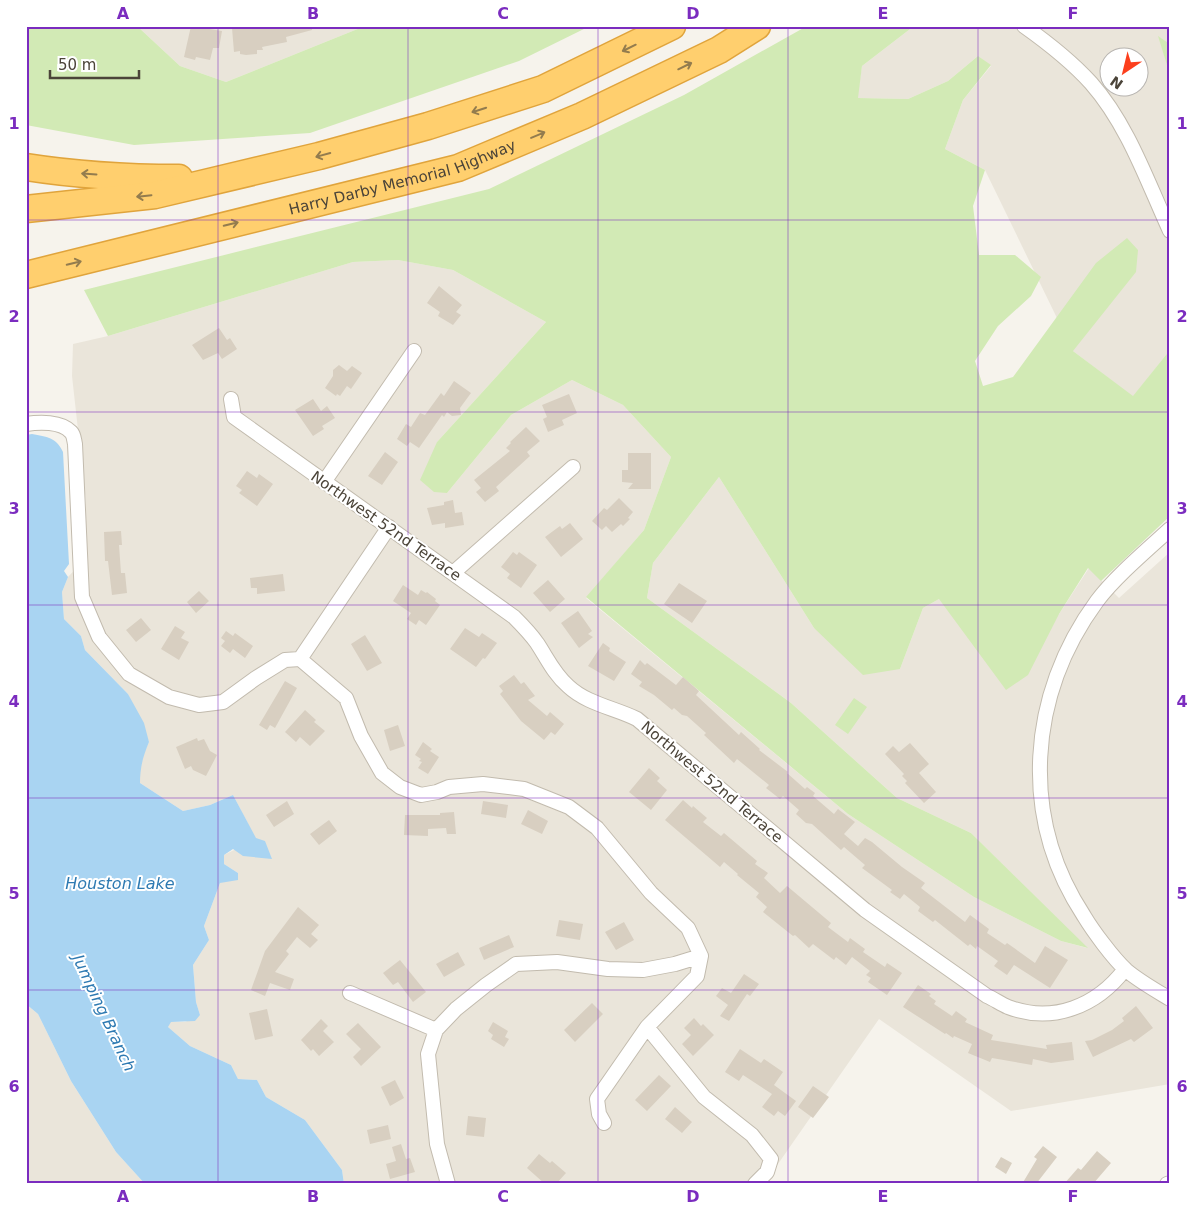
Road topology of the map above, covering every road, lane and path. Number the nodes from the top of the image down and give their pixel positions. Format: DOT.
graph roads {
  1 [pos="672,26"];
  2 [pos="757,26"];
  3 [pos="1024,26"];
  4 [pos="26,167"];
  5 [pos="225,177"];
  6 [pos="26,209"];
  7 [pos="1170,231"];
  8 [pos="26,275"];
  9 [pos="414,351"];
  10 [pos="231,399"];
  11 [pos="26,424"];
  12 [pos="573,467"];
  13 [pos="324,482"];
  14 [pos="389,527"];
  15 [pos="1170,529"];
  16 [pos="453,573"];
  17 [pos="300,659"];
  18 [pos="700,956"];
  19 [pos="1125,969"];
  20 [pos="350,993"];
  21 [pos="1170,999"];
  22 [pos="647,1027"];
  23 [pos="436,1030"];
  24 [pos="604,1123"];
  25 [pos="448,1184"];
  26 [pos="754,1184"];
  1 -- 5 [label="highway, one-way"];
  8 -- 2 [label="highway, Harry Darby Memorial Highway, one-way"];
  3 -- 7 [label="street"];
  5 -- 4 [label="highway, one-way"];
  5 -- 6 [label="highway, one-way"];
  9 -- 13 [label="street"];
  10 -- 13 [label="street, Northwest 52nd Terrace"];
  11 -- 17 [label="street"];
  12 -- 16 [label="street"];
  13 -- 14 [label="street, Northwest 52nd Terrace"];
  14 -- 16 [label="street, Northwest 52nd Terrace"];
  14 -- 17 [label="street"];
  15 -- 19 [label="street"];
  16 -- 19 [label="street, Northwest 52nd Terrace"];
  17 -- 18 [label="street"];
  18 -- 22 [label="street"];
  18 -- 23 [label="street"];
  19 -- 21 [label="street"];
  20 -- 23 [label="street"];
  22 -- 24 [label="street"];
  22 -- 26 [label="street"];
  23 -- 25 [label="street"];
}
